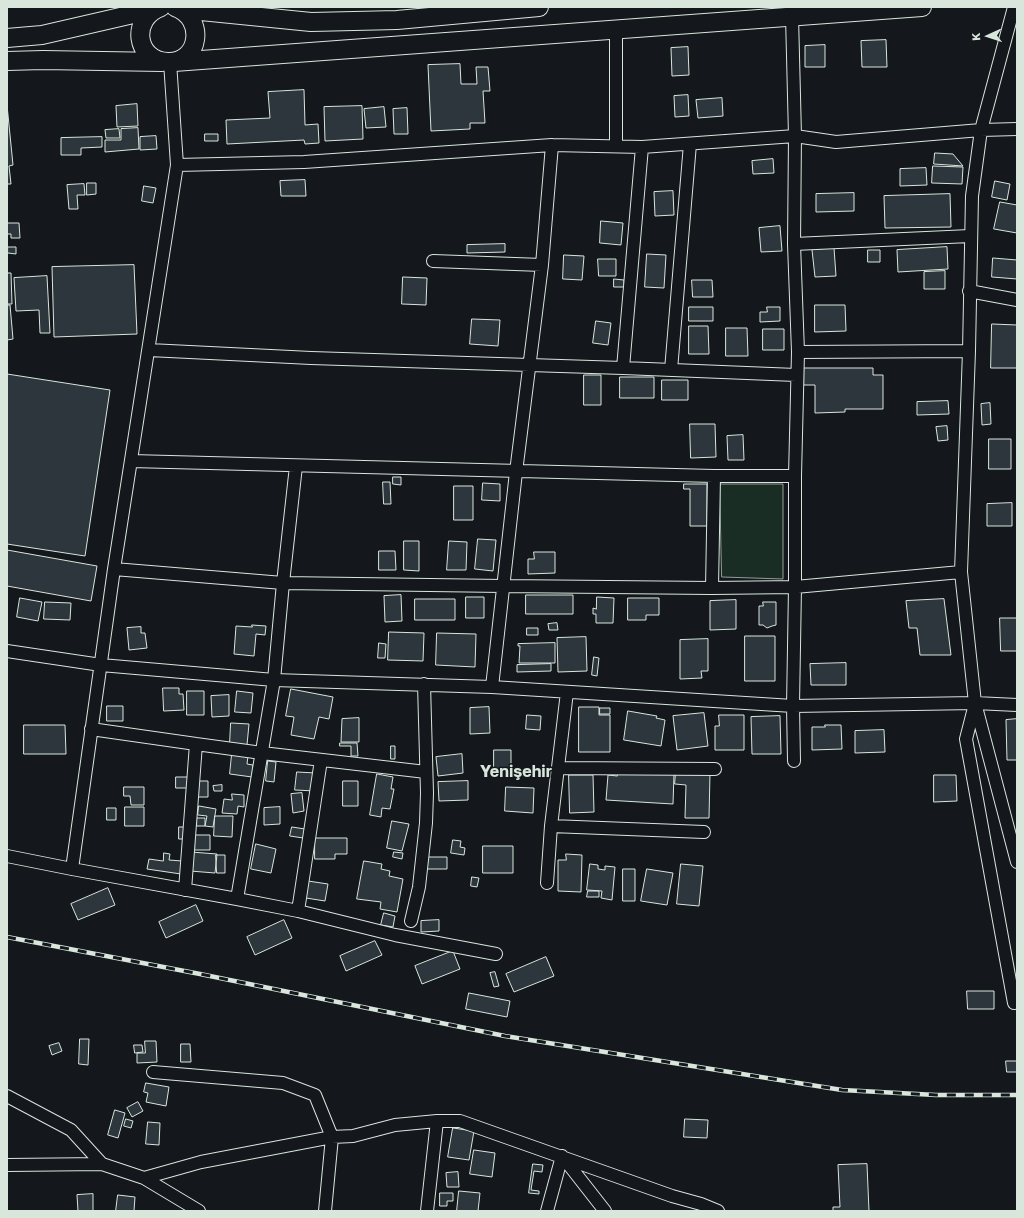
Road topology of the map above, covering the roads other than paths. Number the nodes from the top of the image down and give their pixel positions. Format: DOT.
graph roads {
  1 [pos="539,7"];
  2 [pos="922,7"];
  3 [pos="1014,7"];
  4 [pos="157,8"];
  5 [pos="179,8"];
  6 [pos="792,16"];
  7 [pos="616,29"];
  8 [pos="7,38"];
  9 [pos="7,61"];
  10 [pos="170,62"];
  11 [pos="1017,129"];
  12 [pos="981,130"];
  13 [pos="795,136"];
  14 [pos="690,144"];
  15 [pos="552,145"];
  16 [pos="616,146"];
  17 [pos="642,147"];
  18 [pos="177,165"];
  19 [pos="970,236"];
  20 [pos="794,244"];
  21 [pos="433,261"];
  22 [pos="542,265"];
  23 [pos="970,291"];
  24 [pos="1017,300"];
  25 [pos="149,350"];
  26 [pos="969,351"];
  27 [pos="798,352"];
  28 [pos="530,365"];
  29 [pos="623,368"];
  30 [pos="671,370"];
  31 [pos="796,375"];
  32 [pos="131,461"];
  33 [pos="296,466"];
  34 [pos="516,472"];
  35 [pos="714,476"];
  36 [pos="795,476"];
  37 [pos="114,569"];
  38 [pos="961,572"];
  39 [pos="283,582"];
  40 [pos="503,586"];
  41 [pos="795,587"];
  42 [pos="712,588"];
  43 [pos="7,651"];
  44 [pos="101,665"];
  45 [pos="274,680"];
  46 [pos="424,684"];
  47 [pos="492,687"];
  48 [pos="567,692"];
  49 [pos="976,703"];
  50 [pos="1017,705"];
  51 [pos="793,706"];
  52 [pos="91,729"];
  53 [pos="196,744"];
  54 [pos="262,753"];
  55 [pos="321,760"];
  56 [pos="794,761"];
  57 [pos="558,768"];
  58 [pos="715,769"];
  59 [pos="426,772"];
  60 [pos="551,826"];
  61 [pos="704,832"];
  62 [pos="7,856"];
  63 [pos="1017,862"];
  64 [pos="72,869"];
  65 [pos="547,883"];
  66 [pos="185,890"];
  67 [pos="237,899"];
  68 [pos="298,911"];
  69 [pos="411,921"];
  70 [pos="496,954"];
  71 [pos="1014,1003"];
  72 [pos="153,1072"];
  73 [pos="7,1096"];
  74 [pos="437,1121"];
  75 [pos="332,1137"];
  76 [pos="562,1156"];
  77 [pos="102,1164"];
  78 [pos="7,1165"];
  79 [pos="144,1178"];
  80 [pos="199,1211"];
  81 [pos="326,1211"];
  82 [pos="427,1211"];
  83 [pos="547,1211"];
  84 [pos="605,1211"];
  85 [pos="718,1211"];
  1 -- 5 [label="highway"];
  2 -- 6 [label="highway"];
  3 -- 12 [label="street"];
  4 -- 8 [label="highway"];
  4 -- 10 [label="highway"];
  5 -- 10 [label="highway"];
  6 -- 7 [label="highway"];
  6 -- 13 [label="street"];
  7 -- 10 [label="highway"];
  7 -- 16 [label="street"];
  9 -- 10 [label="highway"];
  10 -- 18 [label="street"];
  11 -- 12 [label="street"];
  12 -- 13 [label="street"];
  12 -- 19 [label="street"];
  13 -- 14 [label="street"];
  13 -- 20 [label="street"];
  14 -- 17 [label="street"];
  14 -- 30 [label="street"];
  15 -- 16 [label="street"];
  15 -- 18 [label="street"];
  15 -- 22 [label="street"];
  16 -- 17 [label="street"];
  17 -- 29 [label="street"];
  18 -- 25 [label="street"];
  19 -- 20 [label="street"];
  19 -- 23 [label="street"];
  20 -- 27 [label="street"];
  21 -- 22 [label="street"];
  22 -- 28 [label="street"];
  23 -- 24 [label="street"];
  23 -- 26 [label="street"];
  25 -- 28 [label="street"];
  25 -- 32 [label="street"];
  26 -- 27 [label="street"];
  26 -- 38 [label="street"];
  27 -- 31 [label="street"];
  28 -- 29 [label="street"];
  28 -- 34 [label="street"];
  29 -- 30 [label="street"];
  30 -- 31 [label="street"];
  31 -- 36 [label="street"];
  32 -- 33 [label="street"];
  32 -- 37 [label="street"];
  33 -- 34 [label="street"];
  33 -- 39 [label="street"];
  34 -- 35 [label="street"];
  34 -- 40 [label="street"];
  35 -- 36 [label="street"];
  35 -- 42 [label="street"];
  36 -- 41 [label="street"];
  37 -- 39 [label="street"];
  37 -- 44 [label="street"];
  38 -- 41 [label="street"];
  38 -- 49 [label="street"];
  39 -- 40 [label="street"];
  39 -- 45 [label="street"];
  40 -- 42 [label="street"];
  40 -- 47 [label="street"];
  41 -- 42 [label="street"];
  41 -- 51 [label="street"];
  43 -- 44 [label="street"];
  44 -- 45 [label="street"];
  44 -- 52 [label="street"];
  45 -- 46 [label="street"];
  45 -- 54 [label="street"];
  46 -- 47 [label="street"];
  46 -- 59 [label="street"];
  47 -- 48 [label="street"];
  48 -- 51 [label="street"];
  48 -- 57 [label="street"];
  49 -- 50 [label="street"];
  49 -- 51 [label="street"];
  49 -- 63 [label="street"];
  49 -- 71 [label="street"];
  51 -- 56 [label="street"];
  52 -- 53 [label="street"];
  52 -- 64 [label="street"];
  53 -- 54 [label="street"];
  53 -- 66 [label="street"];
  54 -- 55 [label="street"];
  54 -- 67 [label="street"];
  55 -- 59 [label="street"];
  55 -- 68 [label="street"];
  57 -- 58 [label="street"];
  57 -- 60 [label="street"];
  59 -- 69 [label="street"];
  60 -- 61 [label="street"];
  60 -- 65 [label="street"];
  62 -- 64 [label="street"];
  64 -- 66 [label="street"];
  66 -- 67 [label="street"];
  67 -- 68 [label="street"];
  68 -- 70 [label="street"];
  72 -- 75 [label="street"];
  73 -- 77 [label="street"];
  74 -- 75 [label="street"];
  74 -- 76 [label="street"];
  74 -- 82 [label="street"];
  75 -- 79 [label="street"];
  75 -- 81 [label="street"];
  76 -- 83 [label="street"];
  76 -- 84 [label="street"];
  76 -- 85 [label="street"];
  77 -- 78 [label="street"];
  77 -- 79 [label="street"];
  79 -- 80 [label="street"];
}
